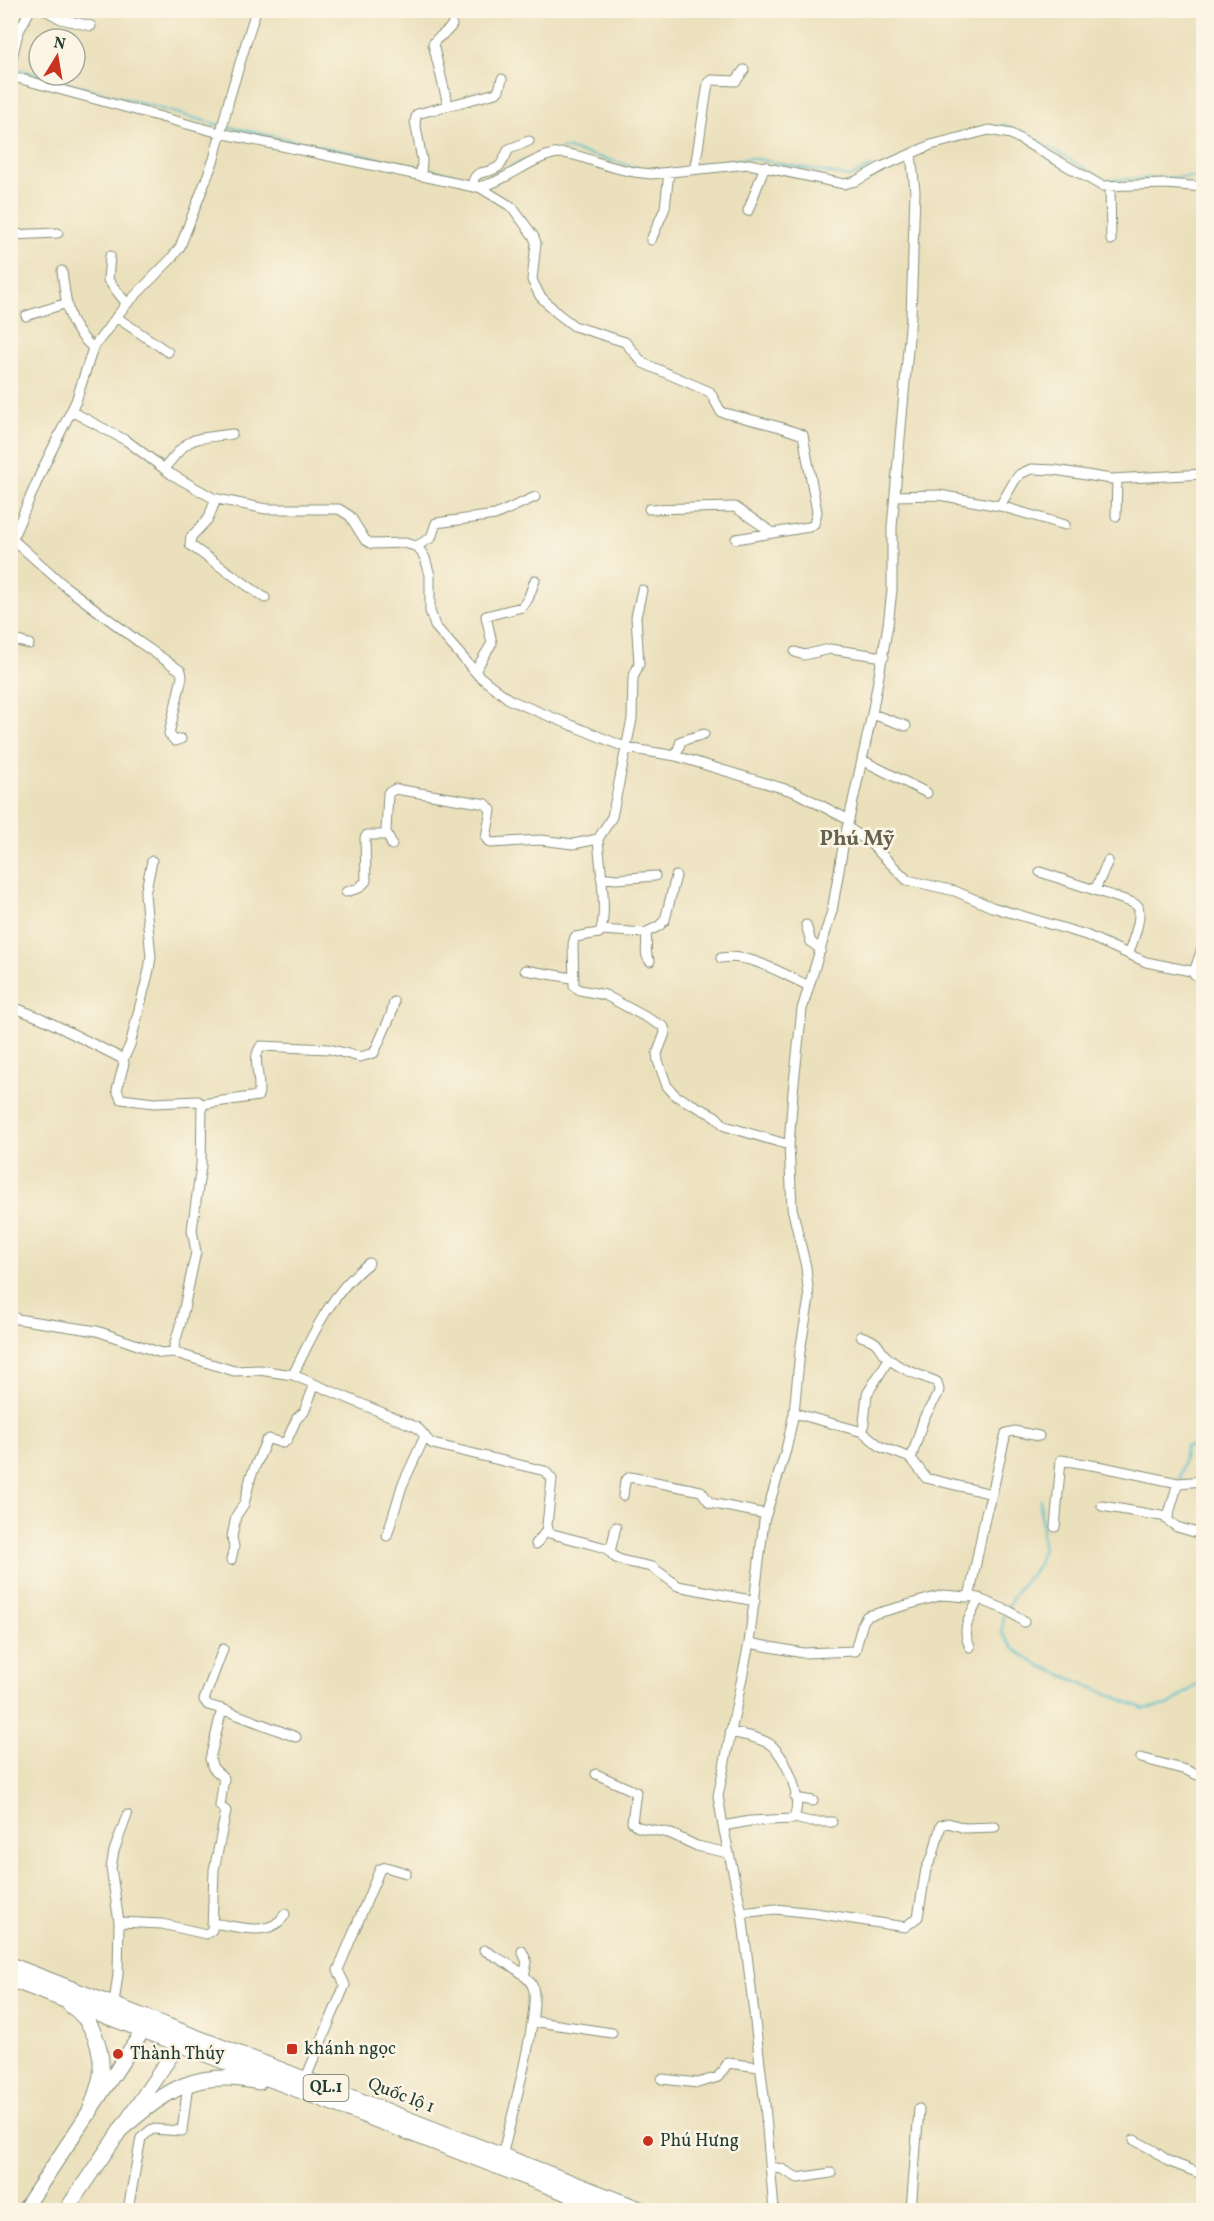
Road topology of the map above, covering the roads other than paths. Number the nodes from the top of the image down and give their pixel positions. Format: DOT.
graph roads {
  1 [pos="30,10"];
  2 [pos="45,10"];
  3 [pos="256,10"];
  4 [pos="452,25"];
  5 [pos="91,26"];
  6 [pos="11,66"];
  7 [pos="744,70"];
  8 [pos="10,76"];
  9 [pos="502,79"];
  10 [pos="448,105"];
  11 [pos="222,127"];
  12 [pos="529,141"];
  13 [pos="911,153"];
  14 [pos="695,163"];
  15 [pos="765,166"];
  16 [pos="669,172"];
  17 [pos="421,174"];
  18 [pos="474,183"];
  19 [pos="1203,187"];
  20 [pos="1110,188"];
  21 [pos="748,211"];
  22 [pos="58,233"];
  23 [pos="10,235"];
  24 [pos="651,240"];
  25 [pos="1111,240"];
  26 [pos="110,256"];
  27 [pos="62,271"];
  28 [pos="67,303"];
  29 [pos="127,304"];
  30 [pos="26,316"];
  31 [pos="116,317"];
  32 [pos="93,348"];
  33 [pos="168,352"];
  34 [pos="71,411"];
  35 [pos="232,434"];
  36 [pos="164,470"];
  37 [pos="1203,474"];
  38 [pos="1116,479"];
  39 [pos="896,496"];
  40 [pos="535,497"];
  41 [pos="216,499"];
  42 [pos="1000,506"];
  43 [pos="649,509"];
  44 [pos="1116,516"];
  45 [pos="1065,525"];
  46 [pos="773,533"];
  47 [pos="736,539"];
  48 [pos="11,540"];
  49 [pos="416,546"];
  50 [pos="535,580"];
  51 [pos="642,590"];
  52 [pos="265,598"];
  53 [pos="10,639"];
  54 [pos="29,644"];
  55 [pos="795,652"];
  56 [pos="884,657"];
  57 [pos="475,671"];
  58 [pos="872,714"];
  59 [pos="906,726"];
  60 [pos="704,734"];
  61 [pos="181,739"];
  62 [pos="627,748"];
  63 [pos="676,756"];
  64 [pos="862,760"];
  65 [pos="927,793"];
  66 [pos="848,823"];
  67 [pos="387,835"];
  68 [pos="598,839"];
  69 [pos="392,845"];
  70 [pos="152,861"];
  71 [pos="1108,861"];
  72 [pos="1040,872"];
  73 [pos="656,876"];
  74 [pos="676,876"];
  75 [pos="601,877"];
  76 [pos="1095,890"];
  77 [pos="346,892"];
  78 [pos="806,925"];
  79 [pos="602,930"];
  80 [pos="645,933"];
  81 [pos="1203,943"];
  82 [pos="821,950"];
  83 [pos="1129,953"];
  84 [pos="721,958"];
  85 [pos="650,961"];
  86 [pos="525,970"];
  87 [pos="1194,972"];
  88 [pos="572,978"];
  89 [pos="1203,982"];
  90 [pos="809,986"];
  91 [pos="394,1002"];
  92 [pos="10,1006"];
  93 [pos="123,1060"];
  94 [pos="202,1104"];
  95 [pos="789,1145"];
  96 [pos="369,1263"];
  97 [pos="10,1315"];
  98 [pos="861,1335"];
  99 [pos="174,1352"];
  100 [pos="889,1359"];
  101 [pos="293,1375"];
  102 [pos="315,1384"];
  103 [pos="794,1413"];
  104 [pos="862,1432"];
  105 [pos="425,1436"];
  106 [pos="1039,1436"];
  107 [pos="911,1459"];
  108 [pos="1203,1481"];
  109 [pos="1178,1483"];
  110 [pos="992,1494"];
  111 [pos="623,1496"];
  112 [pos="1102,1506"];
  113 [pos="766,1514"];
  114 [pos="1167,1517"];
  115 [pos="616,1527"];
  116 [pos="1055,1527"];
  117 [pos="547,1530"];
  118 [pos="1203,1535"];
  119 [pos="387,1536"];
  120 [pos="536,1544"];
  121 [pos="609,1552"];
  122 [pos="231,1560"];
  123 [pos="969,1595"];
  124 [pos="979,1598"];
  125 [pos="755,1601"];
  126 [pos="1024,1622"];
  127 [pos="749,1643"];
  128 [pos="970,1647"];
  129 [pos="223,1649"];
  130 [pos="222,1709"];
  131 [pos="730,1732"];
  132 [pos="296,1737"];
  133 [pos="1141,1758"];
  134 [pos="596,1774"];
  135 [pos="1203,1778"];
  136 [pos="795,1798"];
  137 [pos="813,1801"];
  138 [pos="127,1815"];
  139 [pos="794,1818"];
  140 [pos="832,1822"];
  141 [pos="723,1826"];
  142 [pos="995,1827"];
  143 [pos="728,1853"];
  144 [pos="406,1873"];
  145 [pos="742,1913"];
  146 [pos="285,1914"];
  147 [pos="119,1922"];
  148 [pos="212,1923"];
  149 [pos="484,1950"];
  150 [pos="522,1951"];
  151 [pos="10,1965"];
  152 [pos="524,1976"];
  153 [pos="10,1979"];
  154 [pos="52,1994"];
  155 [pos="114,2004"];
  156 [pos="532,2021"];
  157 [pos="148,2024"];
  158 [pos="612,2033"];
  159 [pos="181,2038"];
  160 [pos="759,2067"];
  161 [pos="662,2079"];
  162 [pos="188,2084"];
  163 [pos="305,2087"];
  164 [pos="919,2109"];
  165 [pos="90,2112"];
  166 [pos="121,2129"];
  167 [pos="1134,2140"];
  168 [pos="502,2156"];
  169 [pos="771,2167"];
  170 [pos="831,2173"];
  171 [pos="1203,2175"];
  172 [pos="129,2204"];
  173 [pos="615,2207"];
  174 [pos="24,2211"];
  175 [pos="66,2211"];
  176 [pos="642,2211"];
  177 [pos="774,2211"];
  178 [pos="911,2211"];
  1 -- 6 [label="street"];
  2 -- 5 [label="street"];
  3 -- 11 [label="street"];
  4 -- 10 [label="street"];
  7 -- 14 [label="street"];
  8 -- 11 [label="street"];
  9 -- 10 [label="street"];
  10 -- 17 [label="street"];
  11 -- 17 [label="street"];
  11 -- 29 [label="street"];
  12 -- 18 [label="street"];
  13 -- 15 [label="street"];
  13 -- 20 [label="street"];
  13 -- 39 [label="street"];
  14 -- 15 [label="street"];
  14 -- 16 [label="street"];
  15 -- 21 [label="street"];
  16 -- 18 [label="street"];
  16 -- 24 [label="street"];
  17 -- 18 [label="street"];
  18 -- 46 [label="street"];
  19 -- 20 [label="street"];
  20 -- 25 [label="street"];
  22 -- 23 [label="street"];
  26 -- 29 [label="street"];
  27 -- 28 [label="street"];
  28 -- 30 [label="street"];
  28 -- 32 [label="street"];
  29 -- 31 [label="street"];
  31 -- 32 [label="street"];
  31 -- 33 [label="street"];
  32 -- 34 [label="street"];
  34 -- 36 [label="street"];
  34 -- 48 [label="street"];
  35 -- 36 [label="street"];
  36 -- 41 [label="street"];
  37 -- 38 [label="street"];
  38 -- 42 [label="street"];
  38 -- 44 [label="street"];
  39 -- 42 [label="street"];
  39 -- 56 [label="street"];
  40 -- 49 [label="street"];
  41 -- 49 [label="street"];
  41 -- 52 [label="street"];
  42 -- 45 [label="street"];
  43 -- 46 [label="street"];
  46 -- 47 [label="street"];
  48 -- 61 [label="street"];
  49 -- 57 [label="street"];
  50 -- 57 [label="street"];
  51 -- 62 [label="street"];
  53 -- 54 [label="street"];
  55 -- 56 [label="street"];
  56 -- 58 [label="street"];
  57 -- 62 [label="street"];
  58 -- 59 [label="street"];
  58 -- 64 [label="street"];
  60 -- 63 [label="street"];
  62 -- 63 [label="street"];
  62 -- 68 [label="street"];
  63 -- 66 [label="street"];
  64 -- 65 [label="street"];
  64 -- 66 [label="street"];
  66 -- 82 [label="street"];
  66 -- 83 [label="street"];
  67 -- 68 [label="street"];
  67 -- 69 [label="street"];
  67 -- 77 [label="street"];
  68 -- 75 [label="street"];
  70 -- 93 [label="street"];
  71 -- 76 [label="street"];
  72 -- 76 [label="street"];
  73 -- 75 [label="street"];
  74 -- 80 [label="street"];
  75 -- 79 [label="street"];
  76 -- 83 [label="street"];
  78 -- 82 [label="street"];
  79 -- 80 [label="street"];
  79 -- 88 [label="street"];
  80 -- 85 [label="street"];
  81 -- 87 [label="street"];
  82 -- 90 [label="street"];
  83 -- 87 [label="street"];
  84 -- 90 [label="street"];
  86 -- 88 [label="street"];
  87 -- 89 [label="street"];
  88 -- 95 [label="street"];
  90 -- 95 [label="street"];
  91 -- 94 [label="street"];
  92 -- 93 [label="street"];
  93 -- 94 [label="street"];
  94 -- 99 [label="street"];
  95 -- 103 [label="street"];
  96 -- 101 [label="street"];
  97 -- 99 [label="street"];
  98 -- 100 [label="street"];
  99 -- 101 [label="street"];
  100 -- 104 [label="street"];
  100 -- 107 [label="street"];
  101 -- 102 [label="street"];
  102 -- 105 [label="street"];
  102 -- 122 [label="street"];
  103 -- 104 [label="street"];
  103 -- 113 [label="street"];
  104 -- 107 [label="street"];
  105 -- 117 [label="street"];
  105 -- 119 [label="street"];
  106 -- 110 [label="street"];
  107 -- 110 [label="street"];
  108 -- 109 [label="street"];
  109 -- 114 [label="street"];
  109 -- 116 [label="street"];
  110 -- 123 [label="street"];
  111 -- 113 [label="street"];
  112 -- 114 [label="street"];
  113 -- 125 [label="street"];
  114 -- 118 [label="street"];
  115 -- 121 [label="street"];
  117 -- 120 [label="street"];
  117 -- 121 [label="street"];
  121 -- 125 [label="street"];
  123 -- 124 [label="street"];
  123 -- 127 [label="street"];
  124 -- 126 [label="street"];
  124 -- 128 [label="street"];
  125 -- 127 [label="street"];
  127 -- 131 [label="street"];
  129 -- 130 [label="street"];
  130 -- 132 [label="street"];
  130 -- 148 [label="street"];
  131 -- 136 [label="street"];
  131 -- 141 [label="street"];
  133 -- 135 [label="street"];
  134 -- 143 [label="street"];
  136 -- 137 [label="street"];
  136 -- 139 [label="street"];
  138 -- 147 [label="street"];
  139 -- 140 [label="street"];
  139 -- 141 [label="street"];
  141 -- 143 [label="street"];
  142 -- 145 [label="street"];
  143 -- 145 [label="street"];
  144 -- 163 [label="street"];
  145 -- 160 [label="street"];
  146 -- 148 [label="street"];
  147 -- 148 [label="street"];
  147 -- 155 [label="street"];
  149 -- 152 [label="street"];
  150 -- 152 [label="street"];
  151 -- 155 [label="highway, Quốc lộ 1 / QL.1"];
  152 -- 156 [label="street"];
  153 -- 154 [label="highway, Quốc lộ 1 / QL.1"];
  154 -- 157 [label="highway, Quốc lộ 1 / QL.1"];
  154 -- 165 [label="highway"];
  155 -- 157 [label="highway, Quốc lộ 1 / QL.1"];
  156 -- 158 [label="street"];
  156 -- 168 [label="street"];
  157 -- 159 [label="highway, Quốc lộ 1 / QL.1"];
  157 -- 165 [label="main road"];
  159 -- 163 [label="highway, Quốc lộ 1 / QL.1"];
  159 -- 166 [label="main road"];
  160 -- 161 [label="street"];
  160 -- 169 [label="street"];
  162 -- 163 [label="highway"];
  162 -- 166 [label="highway"];
  162 -- 172 [label="street"];
  163 -- 168 [label="highway, Quốc lộ 1 / QL.1"];
  163 -- 173 [label="highway, Quốc lộ 1 / QL.1"];
  164 -- 178 [label="street"];
  165 -- 174 [label="main road"];
  166 -- 175 [label="main road"];
  167 -- 171 [label="street"];
  168 -- 173 [label="highway, Quốc lộ 1 / QL.1"];
  169 -- 170 [label="street"];
  169 -- 177 [label="street"];
  173 -- 176 [label="highway, Quốc lộ 1 / QL.1"];
}
